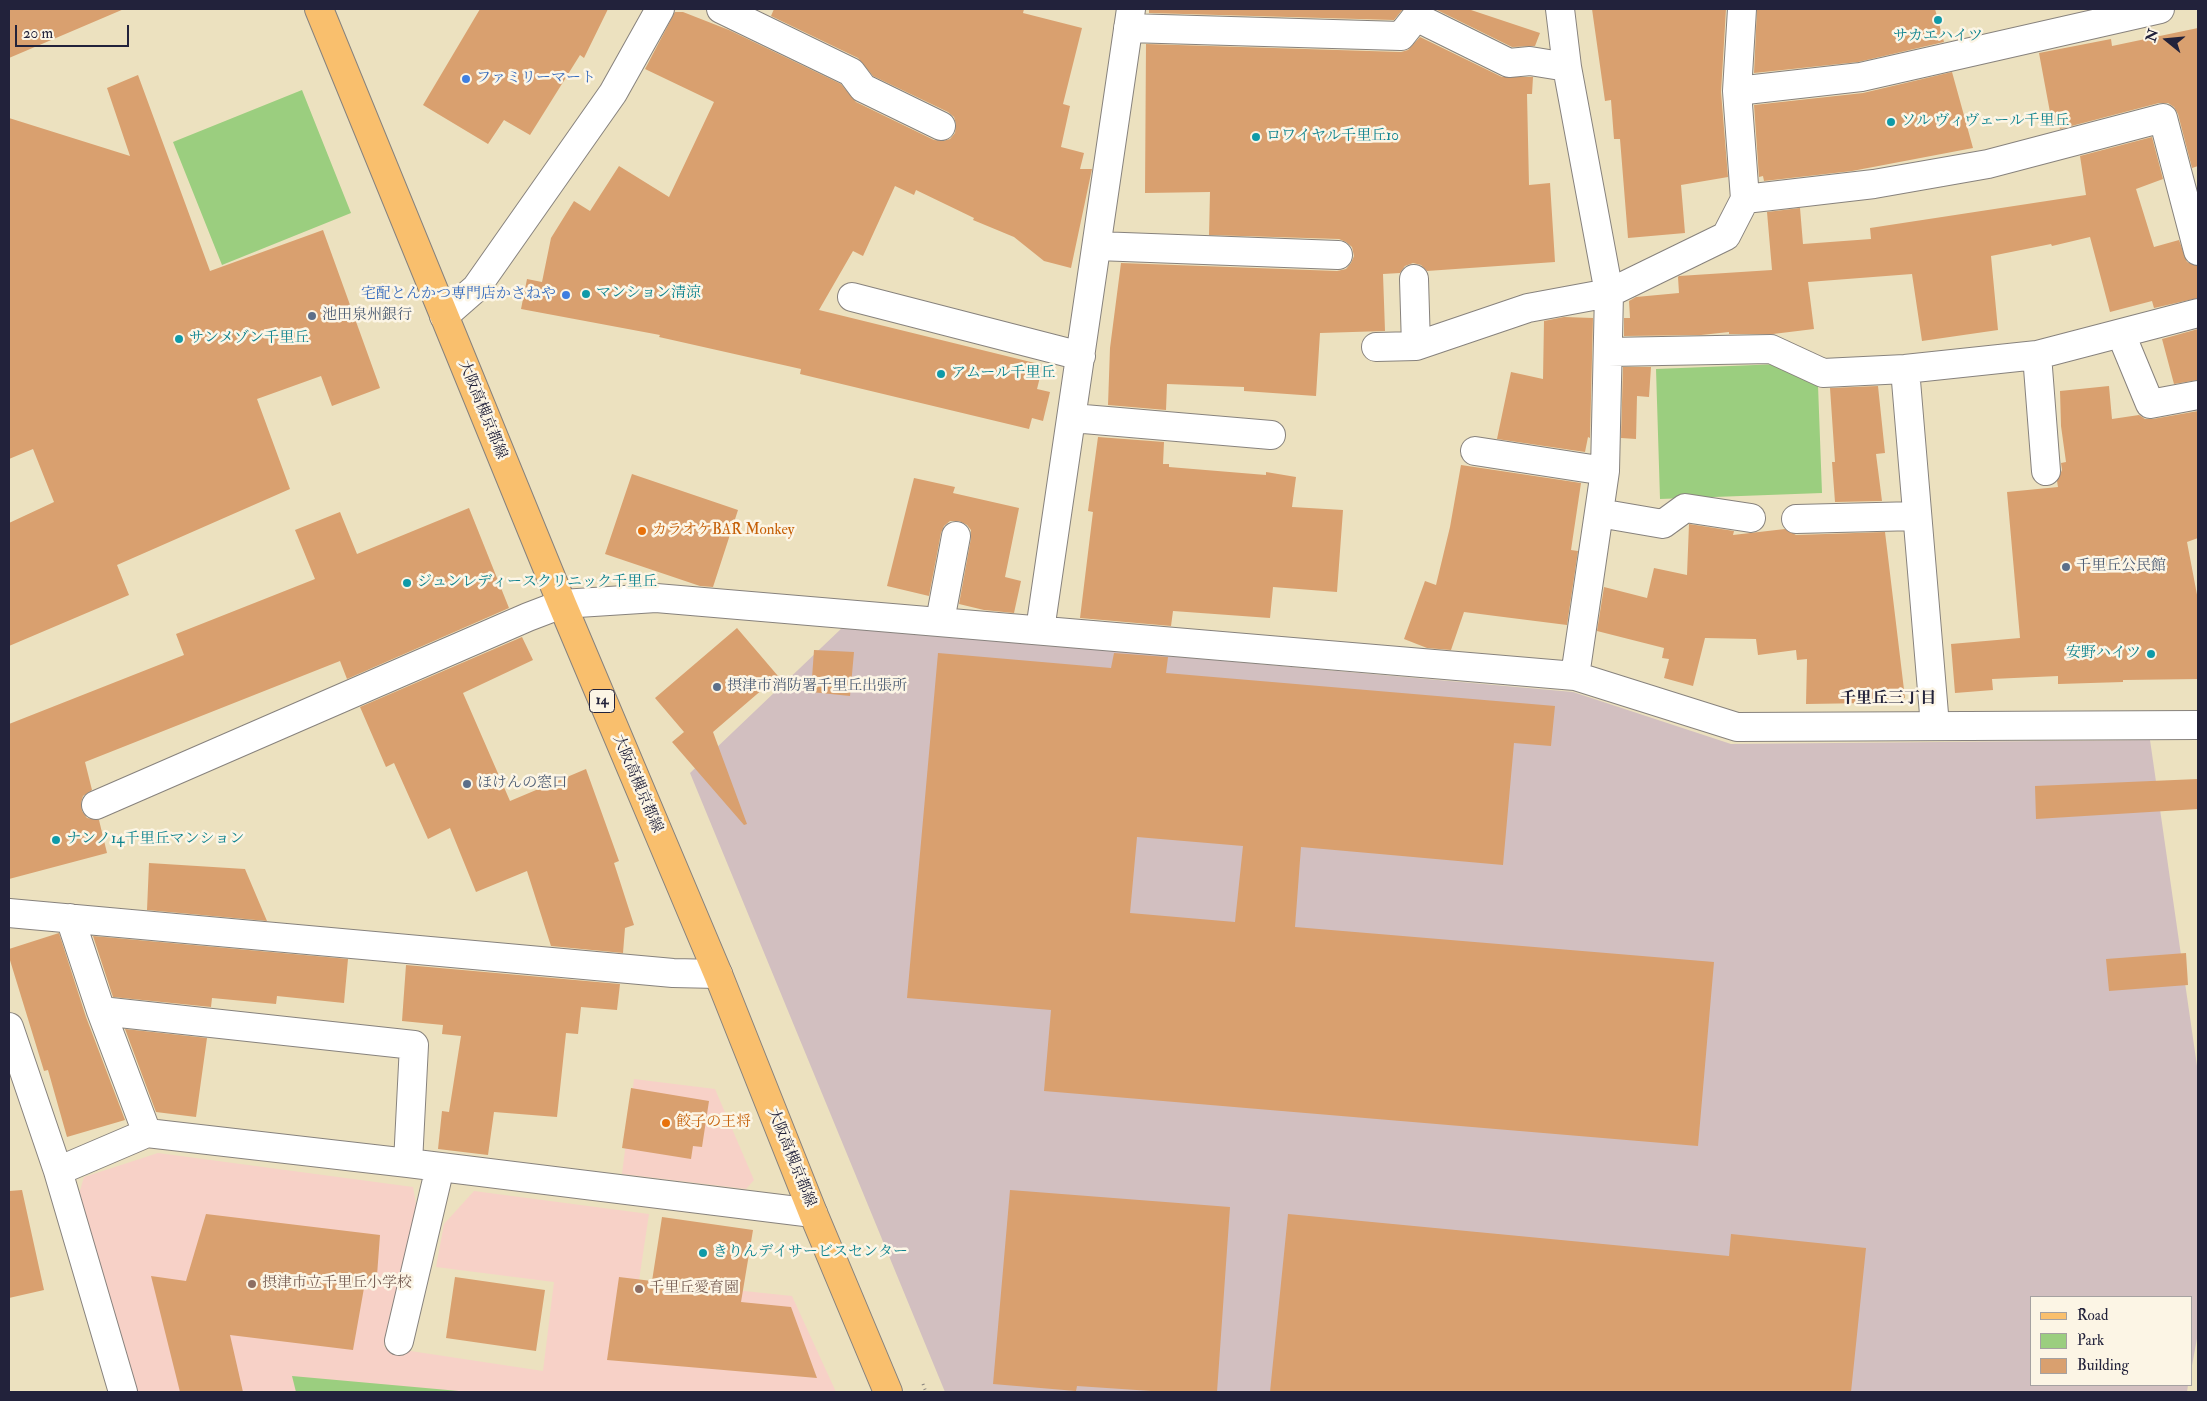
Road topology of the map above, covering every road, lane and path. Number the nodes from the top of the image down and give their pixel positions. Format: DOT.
graph roads {
  1 [pos="318,9"];
  2 [pos="660,9"];
  3 [pos="721,9"];
  4 [pos="1560,9"];
  5 [pos="1742,9"];
  6 [pos="2160,9"];
  7 [pos="1130,18"];
  8 [pos="1567,66"];
  9 [pos="1737,91"];
  10 [pos="942,126"];
  11 [pos="1745,199"];
  12 [pos="1097,246"];
  13 [pos="2198,251"];
  14 [pos="1338,255"];
  15 [pos="1414,279"];
  16 [pos="1609,293"];
  17 [pos="852,296"];
  18 [pos="2198,313"];
  19 [pos="444,316"];
  20 [pos="2121,334"];
  21 [pos="1416,346"];
  22 [pos="1376,347"];
  23 [pos="1608,352"];
  24 [pos="2037,355"];
  25 [pos="1081,356"];
  26 [pos="1905,369"];
  27 [pos="2198,396"];
  28 [pos="1072,418"];
  29 [pos="1271,435"];
  30 [pos="1475,451"];
  31 [pos="1606,471"];
  32 [pos="2046,471"];
  33 [pos="1599,513"];
  34 [pos="1918,516"];
  35 [pos="1751,518"];
  36 [pos="1796,520"];
  37 [pos="956,536"];
  38 [pos="562,604"];
  39 [pos="940,622"];
  40 [pos="1040,630"];
  41 [pos="1575,676"];
  42 [pos="2198,725"];
  43 [pos="1935,726"];
  44 [pos="96,805"];
  45 [pos="9,913"];
  46 [pos="70,918"];
  47 [pos="718,974"];
  48 [pos="101,1011"];
  49 [pos="9,1027"];
  50 [pos="147,1133"];
  51 [pos="408,1162"];
  52 [pos="440,1168"];
  53 [pos="58,1171"];
  54 [pos="813,1213"];
  55 [pos="398,1341"];
  56 [pos="122,1392"];
  57 [pos="888,1392"];
  1 -- 19 [label="main road, 大阪高槻京都線 / 14"];
  2 -- 19 [label="street"];
  3 -- 10 [label="street"];
  4 -- 8 [label="street"];
  5 -- 9 [label="street"];
  6 -- 9 [label="street"];
  7 -- 8 [label="street"];
  7 -- 12 [label="street"];
  8 -- 16 [label="street"];
  9 -- 11 [label="street"];
  11 -- 13 [label="street"];
  11 -- 16 [label="street"];
  12 -- 14 [label="street"];
  12 -- 25 [label="street"];
  15 -- 21 [label="street"];
  16 -- 21 [label="street"];
  16 -- 23 [label="street"];
  17 -- 25 [label="street"];
  18 -- 20 [label="street"];
  19 -- 38 [label="main road, 大阪高槻京都線 / 14"];
  20 -- 24 [label="street"];
  20 -- 27 [label="street"];
  21 -- 22 [label="street"];
  23 -- 26 [label="street"];
  23 -- 31 [label="street"];
  24 -- 26 [label="street"];
  24 -- 32 [label="street"];
  25 -- 28 [label="street"];
  26 -- 34 [label="street"];
  28 -- 29 [label="street"];
  28 -- 40 [label="street"];
  30 -- 31 [label="street"];
  31 -- 33 [label="street"];
  33 -- 35 [label="street"];
  33 -- 41 [label="street"];
  34 -- 36 [label="street"];
  34 -- 43 [label="street"];
  37 -- 39 [label="street"];
  38 -- 39 [label="street"];
  38 -- 44 [label="street"];
  38 -- 47 [label="main road, 大阪高槻京都線 / 14"];
  39 -- 40 [label="street"];
  40 -- 41 [label="street"];
  41 -- 43 [label="street"];
  42 -- 43 [label="street"];
  45 -- 46 [label="street"];
  46 -- 47 [label="street"];
  46 -- 48 [label="street"];
  47 -- 54 [label="main road, 大阪高槻京都線 / 14"];
  48 -- 50 [label="street"];
  48 -- 51 [label="street"];
  49 -- 53 [label="street"];
  50 -- 51 [label="street"];
  50 -- 53 [label="street"];
  51 -- 52 [label="street"];
  52 -- 54 [label="street"];
  52 -- 55 [label="street"];
  53 -- 56 [label="street"];
  54 -- 57 [label="main road, 大阪高槻京都線 / 14"];
}
